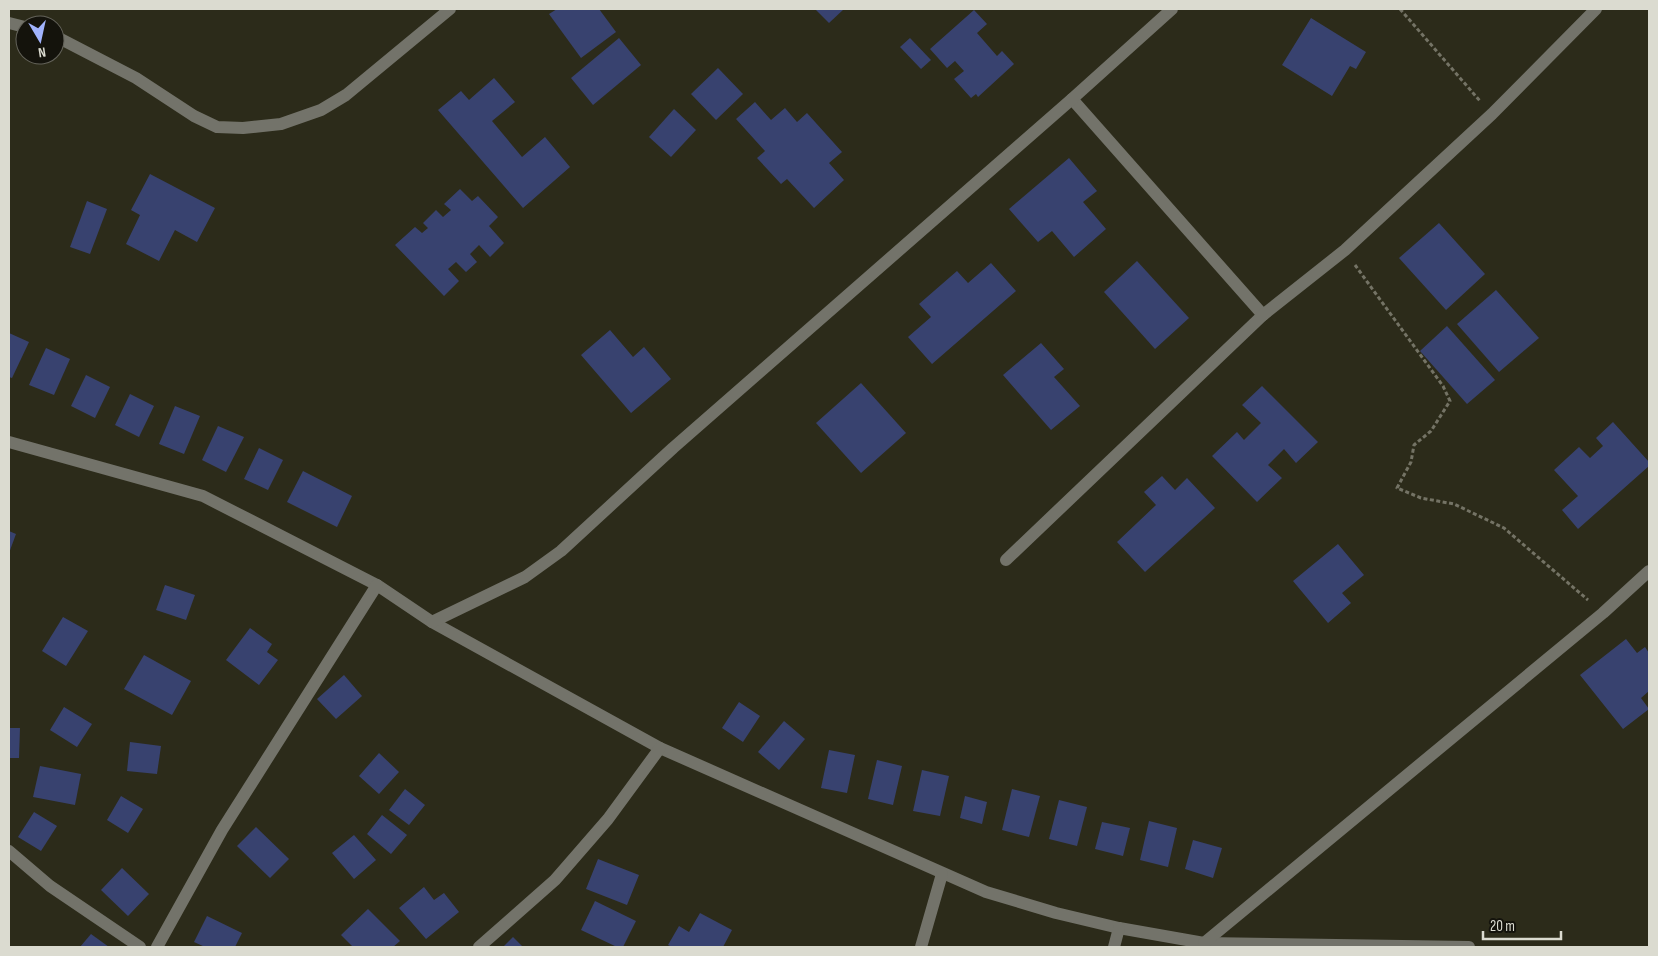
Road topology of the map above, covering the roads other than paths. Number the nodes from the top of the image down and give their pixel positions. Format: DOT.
graph roads {
  1 [pos="450,9"];
  2 [pos="1172,9"];
  3 [pos="1596,9"];
  4 [pos="65,41"];
  5 [pos="1072,99"];
  6 [pos="1263,315"];
  7 [pos="9,442"];
  8 [pos="1006,560"];
  9 [pos="1649,571"];
  10 [pos="377,585"];
  11 [pos="432,622"];
  12 [pos="660,748"];
  13 [pos="9,851"];
  14 [pos="942,874"];
  15 [pos="1119,928"];
  16 [pos="1204,943"];
  17 [pos="140,947"];
  18 [pos="157,947"];
  19 [pos="479,947"];
  20 [pos="921,947"];
  21 [pos="1114,947"];
  22 [pos="1469,947"];
  1 -- 4 [label="street"];
  2 -- 5 [label="street"];
  3 -- 6 [label="street"];
  5 -- 6 [label="street"];
  5 -- 11 [label="street"];
  6 -- 8 [label="street"];
  7 -- 10 [label="street"];
  9 -- 16 [label="street"];
  10 -- 11 [label="street"];
  10 -- 18 [label="street"];
  11 -- 12 [label="street"];
  12 -- 14 [label="street"];
  12 -- 19 [label="street"];
  13 -- 17 [label="street"];
  14 -- 15 [label="street"];
  14 -- 20 [label="street"];
  15 -- 16 [label="street"];
  15 -- 21 [label="street"];
  16 -- 22 [label="street"];
}
